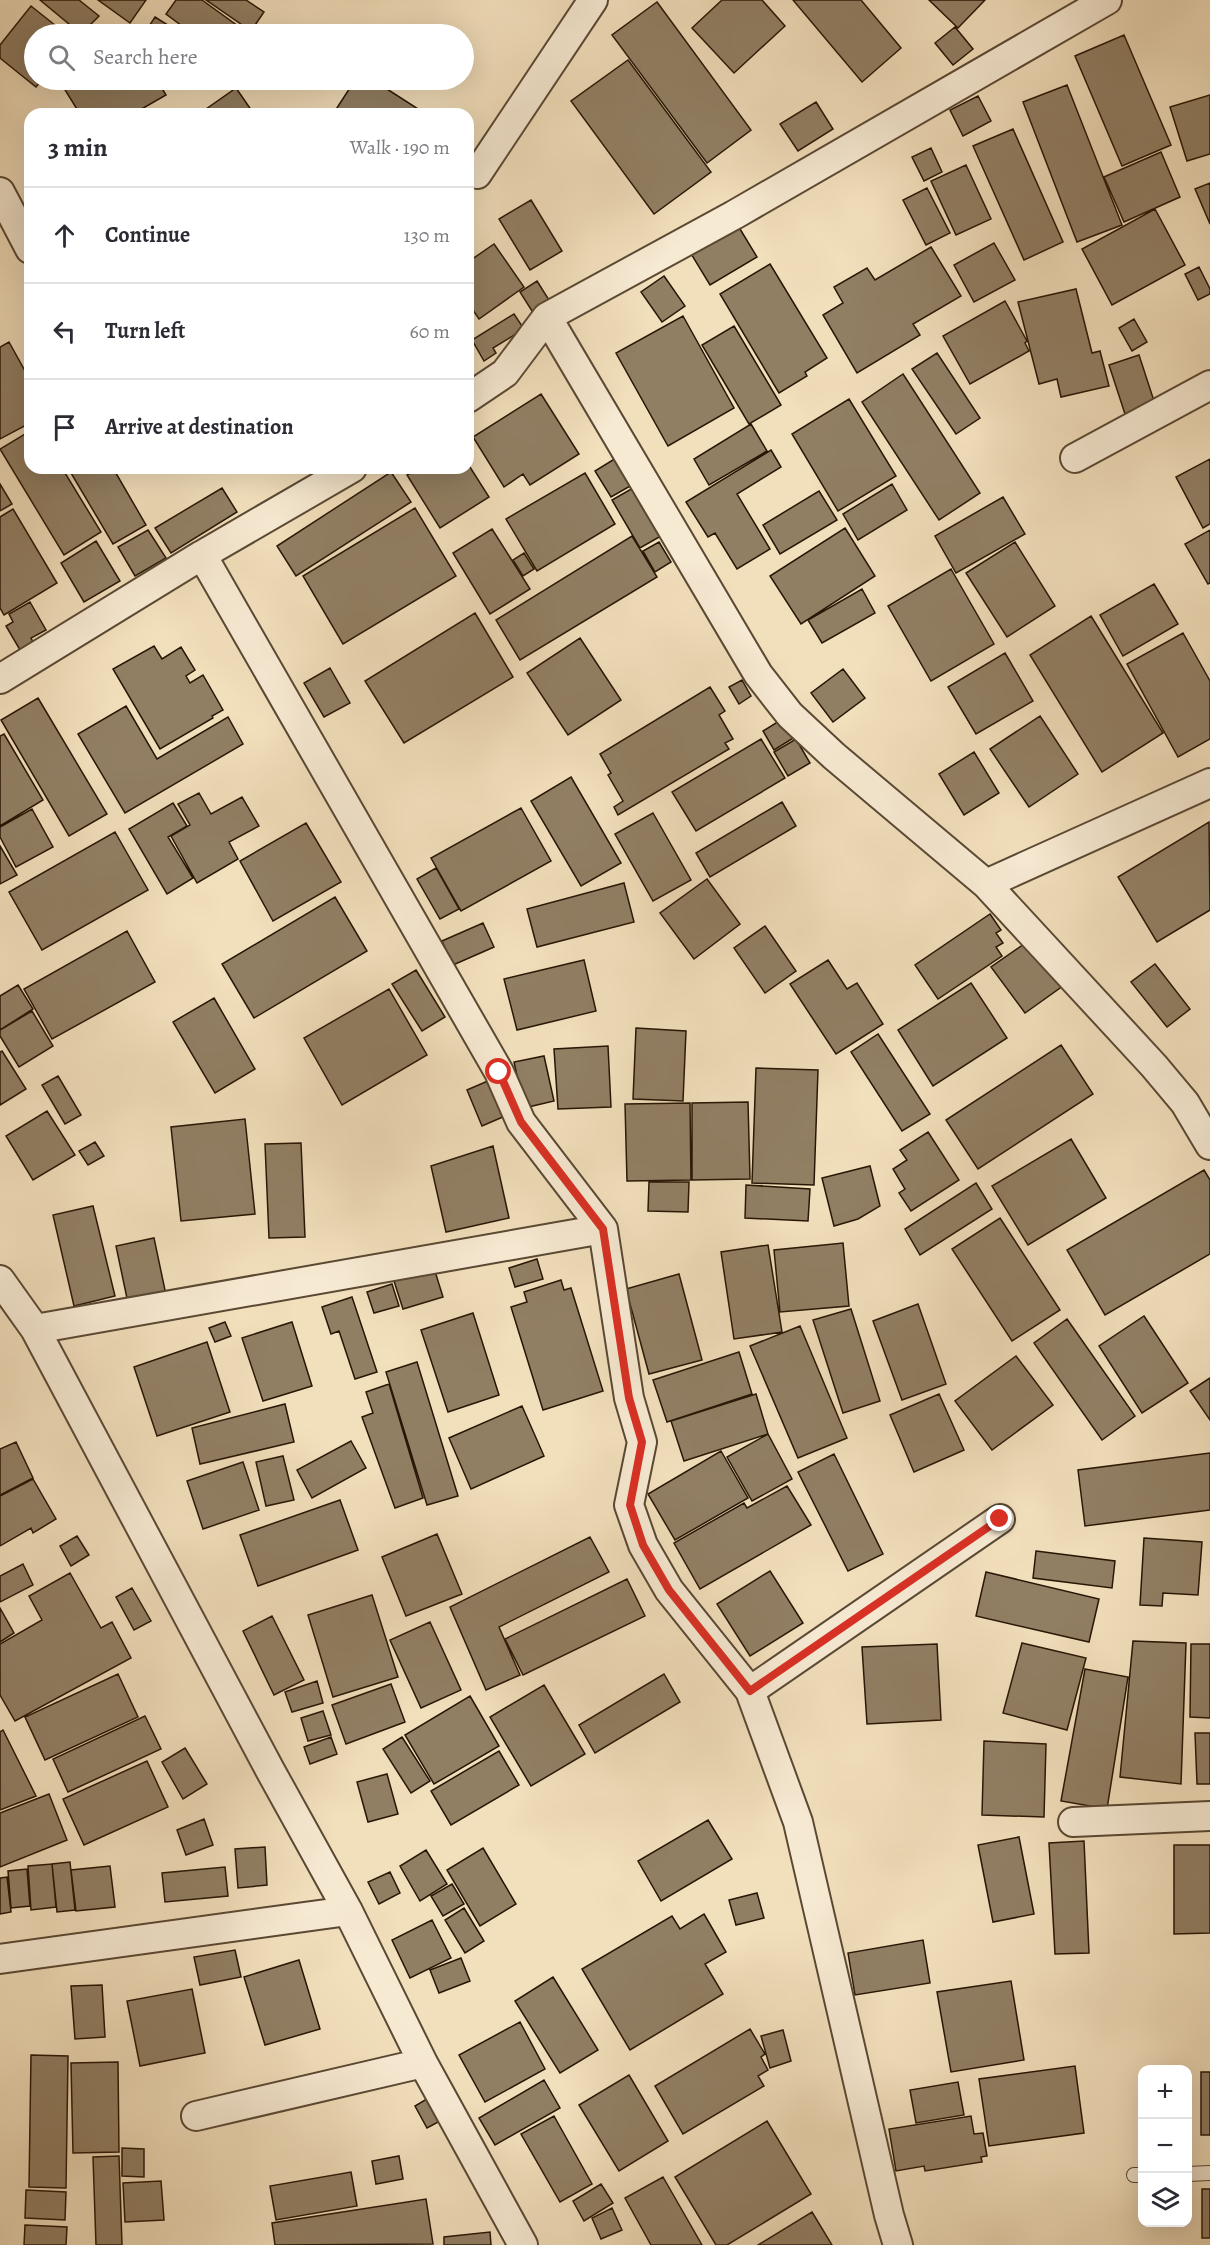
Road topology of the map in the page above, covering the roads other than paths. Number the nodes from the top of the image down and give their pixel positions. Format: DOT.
graph roads {
  1 [pos="593,0"];
  2 [pos="1107,0"];
  3 [pos="477,174"];
  4 [pos="0,192"];
  5 [pos="24,238"];
  6 [pos="547,317"];
  7 [pos="1210,385"];
  8 [pos="474,394"];
  9 [pos="1075,458"];
  10 [pos="342,474"];
  11 [pos="202,555"];
  12 [pos="0,679"];
  13 [pos="1210,783"];
  14 [pos="986,884"];
  15 [pos="1210,1145"];
  16 [pos="603,1229"];
  17 [pos="0,1280"];
  18 [pos="35,1329"];
  19 [pos="1000,1519"];
  20 [pos="750,1691"];
  21 [pos="1210,1816"];
  22 [pos="1073,1822"];
  23 [pos="348,1911"];
  24 [pos="0,1959"];
  25 [pos="423,2063"];
  26 [pos="196,2116"];
  27 [pos="1210,2173"];
  28 [pos="1192,2174"];
  29 [pos="523,2245"];
  30 [pos="898,2245"];
  1 -- 3 [label="street"];
  2 -- 6 [label="street"];
  4 -- 5 [label="street"];
  6 -- 8 [label="street"];
  6 -- 14 [label="street"];
  7 -- 9 [label="street"];
  10 -- 11 [label="street"];
  11 -- 12 [label="street"];
  11 -- 16 [label="street"];
  13 -- 14 [label="street"];
  14 -- 15 [label="street"];
  16 -- 18 [label="street"];
  16 -- 20 [label="street"];
  17 -- 18 [label="street"];
  18 -- 23 [label="street"];
  19 -- 20 [label="street"];
  20 -- 30 [label="street"];
  21 -- 22 [label="street"];
  23 -- 24 [label="street"];
  23 -- 25 [label="street"];
  25 -- 26 [label="street"];
  25 -- 29 [label="street"];
  27 -- 28 [label="lane"];
}
